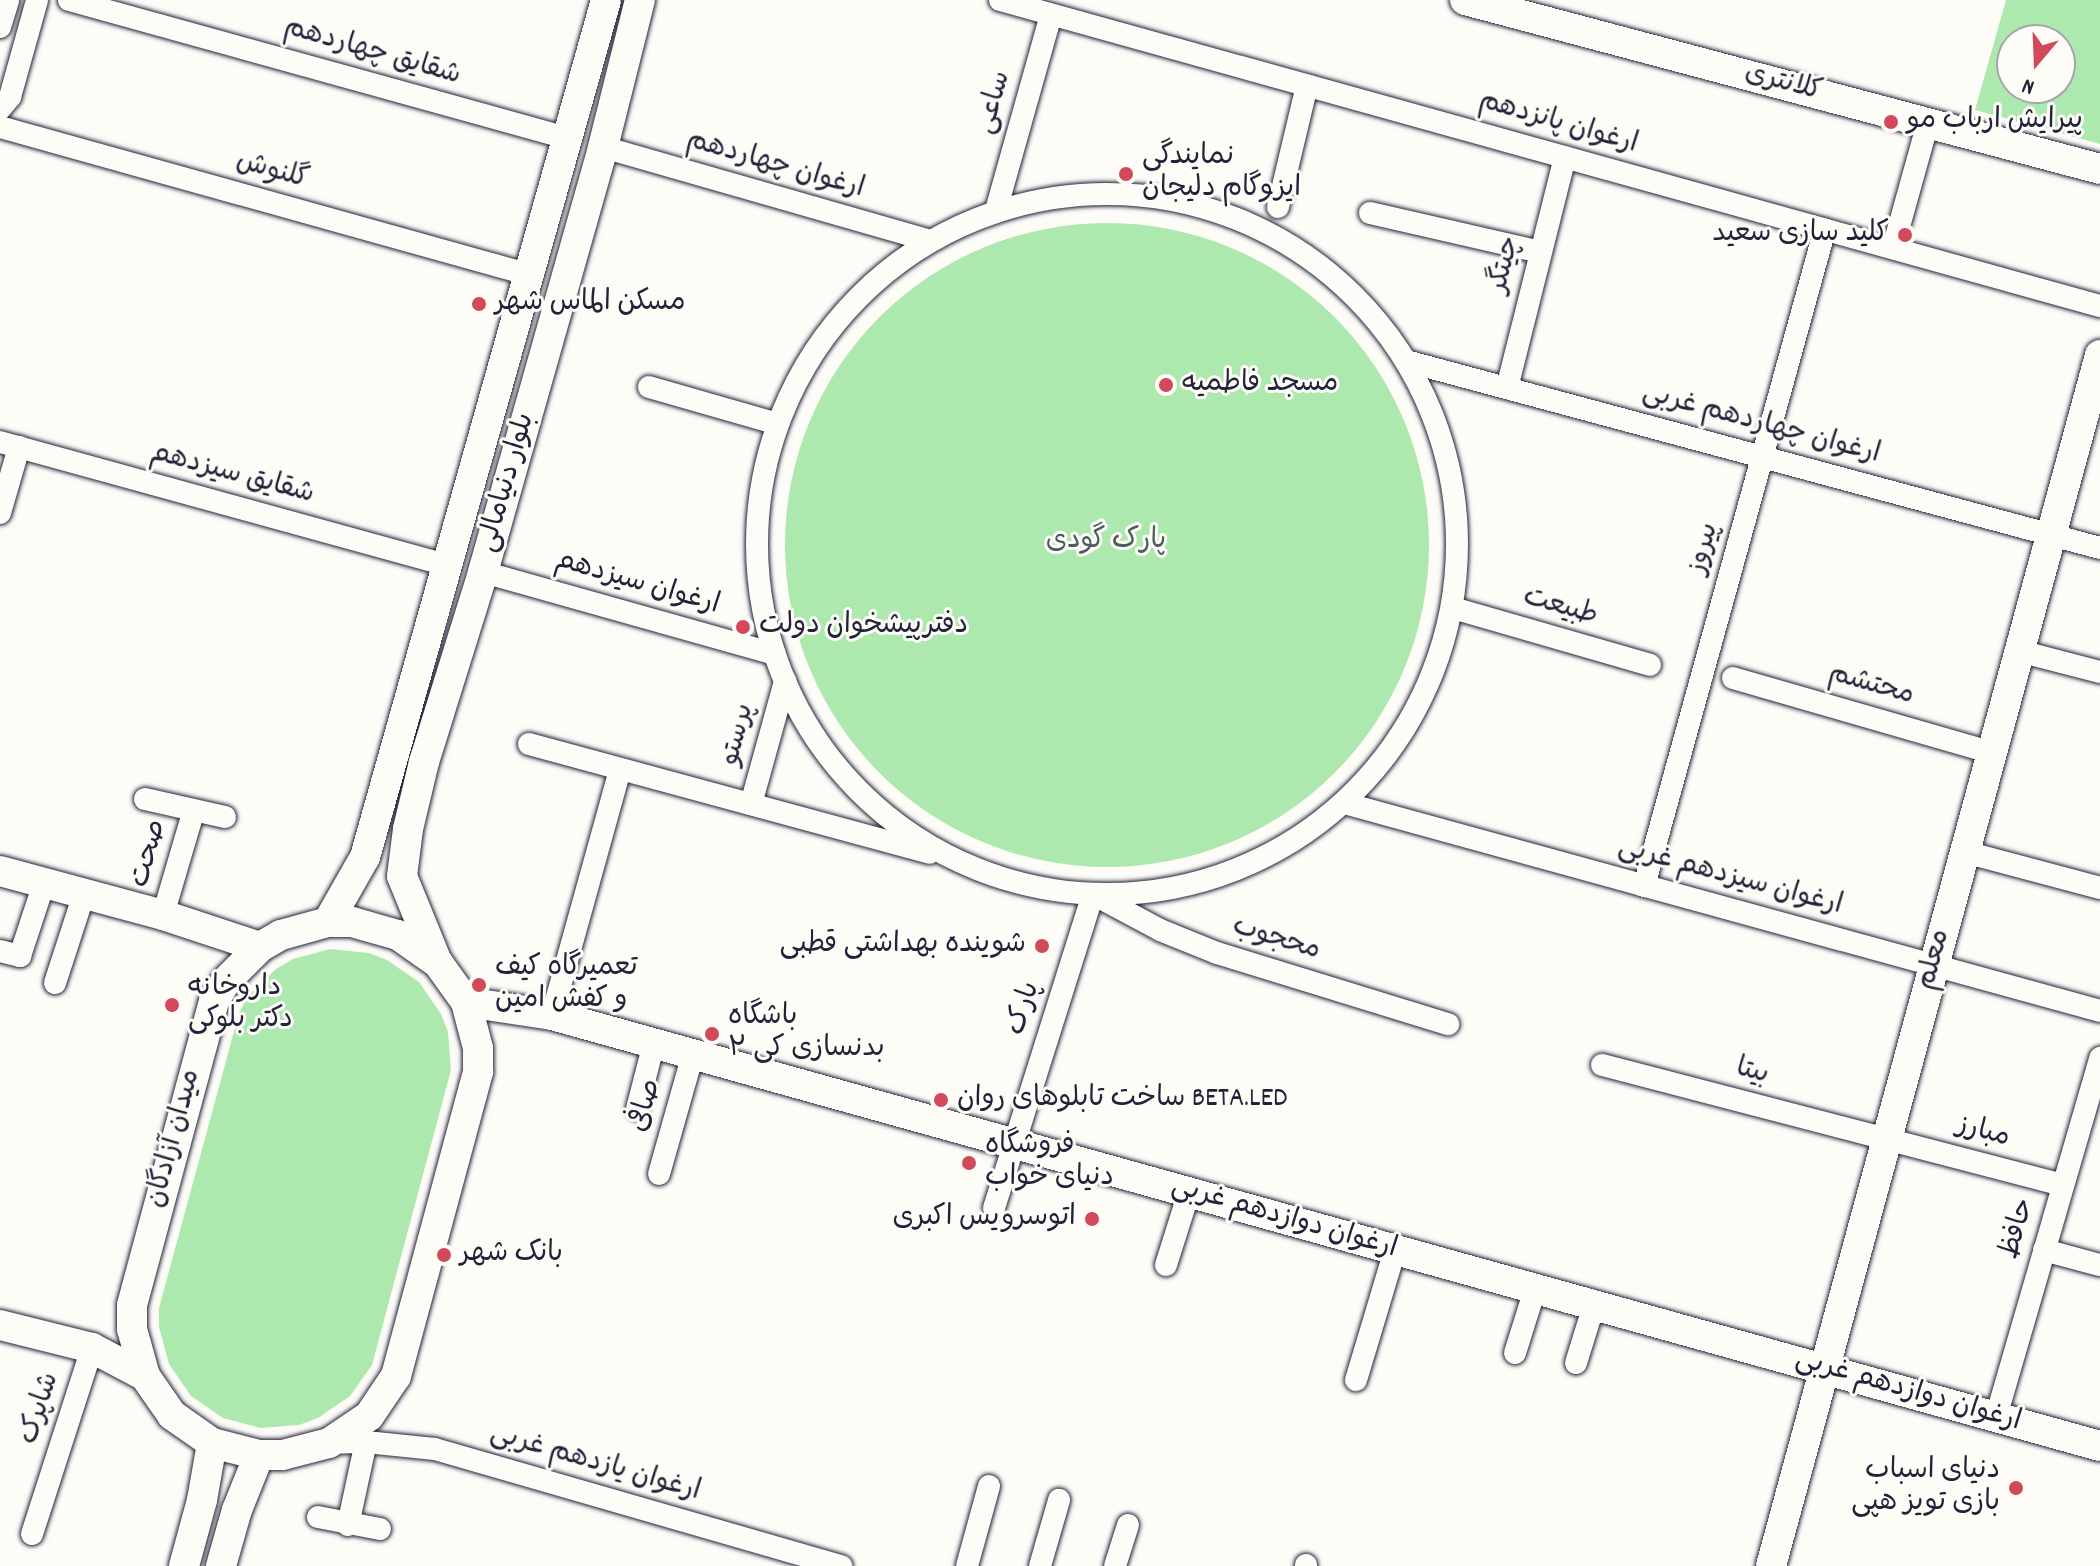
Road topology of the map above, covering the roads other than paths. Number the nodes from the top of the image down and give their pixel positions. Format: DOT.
graph roads {
  1 [pos="8,0"];
  2 [pos="37,0"];
  3 [pos="69,0"];
  4 [pos="640,0"];
  5 [pos="1000,0"];
  6 [pos="601,1"];
  7 [pos="1473,1"];
  8 [pos="1051,15"];
  9 [pos="0,27"];
  10 [pos="1307,85"];
  11 [pos="0,109"];
  12 [pos="1928,123"];
  13 [pos="0,127"];
  14 [pos="567,138"];
  15 [pos="603,147"];
  16 [pos="1565,157"];
  17 [pos="2100,169"];
  18 [pos="997,207"];
  19 [pos="1278,207"];
  20 [pos="1370,213"];
  21 [pos="1825,229"];
  22 [pos="930,241"];
  23 [pos="1893,248"];
  24 [pos="1540,252"];
  25 [pos="527,274"];
  26 [pos="2100,306"];
  27 [pos="2100,355"];
  28 [pos="1406,361"];
  29 [pos="649,387"];
  30 [pos="1507,388"];
  31 [pos="2094,396"];
  32 [pos="778,424"];
  33 [pos="9,444"];
  34 [pos="1762,457"];
  35 [pos="0,513"];
  36 [pos="2051,534"];
  37 [pos="2100,548"];
  38 [pos="449,566"];
  39 [pos="483,572"];
  40 [pos="1453,608"];
  41 [pos="2019,651"];
  42 [pos="775,654"];
  43 [pos="1650,665"];
  44 [pos="2100,672"];
  45 [pos="1733,678"];
  46 [pos="785,681"];
  47 [pos="529,744"];
  48 [pos="1992,753"];
  49 [pos="620,769"];
  50 [pos="145,799"];
  51 [pos="1344,803"];
  52 [pos="751,804"];
  53 [pos="194,810"];
  54 [pos="225,817"];
  55 [pos="1965,852"];
  56 [pos="965,863"];
  57 [pos="0,871"];
  58 [pos="44,883"];
  59 [pos="1644,886"];
  60 [pos="2100,888"];
  61 [pos="84,894"];
  62 [pos="1093,894"];
  63 [pos="163,915"];
  64 [pos="328,922"];
  65 [pos="260,947"];
  66 [pos="0,951"];
  67 [pos="438,963"];
  68 [pos="1934,966"];
  69 [pos="55,983"];
  70 [pos="466,1002"];
  71 [pos="2100,1011"];
  72 [pos="552,1015"];
  73 [pos="1448,1024"];
  74 [pos="654,1043"];
  75 [pos="693,1054"];
  76 [pos="2100,1058"];
  77 [pos="1602,1065"];
  78 [pos="637,1109"];
  79 [pos="1887,1139"];
  80 [pos="1013,1143"];
  81 [pos="659,1174"];
  82 [pos="2063,1185"];
  83 [pos="1189,1192"];
  84 [pos="994,1208"];
  85 [pos="1395,1250"];
  86 [pos="2044,1250"];
  87 [pos="1166,1265"];
  88 [pos="2100,1265"];
  89 [pos="1535,1289"];
  90 [pos="1594,1305"];
  91 [pos="0,1325"];
  92 [pos="92,1348"];
  93 [pos="1515,1353"];
  94 [pos="1576,1363"];
  95 [pos="1825,1369"];
  96 [pos="145,1376"];
  97 [pos="1356,1380"];
  98 [pos="1996,1417"];
  99 [pos="366,1442"];
  100 [pos="212,1443"];
  101 [pos="329,1443"];
  102 [pos="2100,1446"];
  103 [pos="259,1455"];
  104 [pos="989,1486"];
  105 [pos="1059,1500"];
  106 [pos="318,1517"];
  107 [pos="348,1525"];
  108 [pos="1128,1525"];
  109 [pos="380,1529"];
  110 [pos="32,1534"];
  111 [pos="184,1566"];
  112 [pos="221,1566"];
  113 [pos="841,1566"];
  114 [pos="967,1566"];
  115 [pos="1040,1566"];
  116 [pos="1115,1566"];
  117 [pos="1771,1566"];
  1 -- 9 [label="street"];
  2 -- 11 [label="street"];
  3 -- 14 [label="street, شقایق چهاردهم"];
  4 -- 15 [label="street, بلوار دنیامالی"];
  5 -- 8 [label="street, ارغوان پانزدهم"];
  6 -- 14 [label="street, بلوار دنیامالی"];
  7 -- 12 [label="street, کلانتری"];
  8 -- 10 [label="street, ارغوان پانزدهم"];
  8 -- 18 [label="street, ساعی"];
  10 -- 16 [label="street, ارغوان پانزدهم"];
  10 -- 19 [label="street"];
  12 -- 17 [label="street, کلانتری"];
  12 -- 23 [label="street"];
  13 -- 25 [label="street, گلنوش"];
  14 -- 25 [label="street, بلوار دنیامالی"];
  15 -- 22 [label="street, ارغوان چهاردهم"];
  15 -- 39 [label="street, بلوار دنیامالی"];
  16 -- 21 [label="street, ارغوان پانزدهم"];
  16 -- 24 [label="street, چیتگر"];
  18 -- 22 [label="street"];
  18 -- 28 [label="street"];
  20 -- 24 [label="street"];
  21 -- 23 [label="street, ارغوان پانزدهم"];
  21 -- 34 [label="street, پیروز"];
  22 -- 32 [label="street"];
  23 -- 26 [label="street, ارغوان پانزدهم"];
  24 -- 30 [label="street, چیتگر"];
  25 -- 38 [label="street, بلوار دنیامالی"];
  27 -- 31 [label="street, معلم"];
  28 -- 30 [label="street, ارغوان چهاردهم غربی"];
  28 -- 40 [label="street"];
  29 -- 32 [label="street"];
  30 -- 34 [label="street, ارغوان چهاردهم غربی"];
  31 -- 36 [label="street, معلم"];
  32 -- 42 [label="street"];
  33 -- 35 [label="street"];
  33 -- 38 [label="street, شقایق سیزدهم"];
  34 -- 36 [label="street, ارغوان چهاردهم غربی"];
  34 -- 59 [label="street, پیروز"];
  36 -- 37 [label="street, ارغوان چهاردهم غربی"];
  36 -- 41 [label="street, معلم"];
  38 -- 64 [label="street, بلوار دنیامالی"];
  39 -- 42 [label="street, ارغوان سیزدهم"];
  39 -- 67 [label="street, بلوار دنیامالی"];
  40 -- 43 [label="street, طبیعت"];
  40 -- 51 [label="street"];
  41 -- 44 [label="street"];
  41 -- 48 [label="street, معلم"];
  42 -- 46 [label="street"];
  45 -- 48 [label="street, محتشم"];
  46 -- 52 [label="street, پرستو"];
  46 -- 56 [label="street"];
  47 -- 49 [label="street"];
  48 -- 55 [label="street, معلم"];
  49 -- 52 [label="street"];
  49 -- 72 [label="street"];
  50 -- 53 [label="street"];
  51 -- 59 [label="street, ارغوان سیزدهم غربی"];
  51 -- 62 [label="street"];
  52 -- 56 [label="street"];
  53 -- 54 [label="street"];
  53 -- 63 [label="street, صحت"];
  55 -- 60 [label="street"];
  55 -- 68 [label="street, معلم"];
  56 -- 62 [label="street"];
  57 -- 58 [label="street"];
  58 -- 61 [label="street"];
  58 -- 66 [label="street"];
  59 -- 68 [label="street, ارغوان سیزدهم غربی"];
  61 -- 63 [label="street"];
  61 -- 69 [label="street"];
  62 -- 73 [label="street, محجوب"];
  62 -- 80 [label="street, پارک"];
  63 -- 65 [label="street"];
  64 -- 65 [label="street, میدان آزادگان"];
  64 -- 67 [label="street, میدان آزادگان"];
  65 -- 96 [label="street, میدان آزادگان"];
  67 -- 70 [label="street, میدان آزادگان"];
  68 -- 71 [label="street, ارغوان سیزدهم غربی"];
  68 -- 79 [label="street, معلم"];
  70 -- 72 [label="street, ارغوان دوازدهم غربی"];
  70 -- 101 [label="street, میدان آزادگان"];
  72 -- 74 [label="street, ارغوان دوازدهم غربی"];
  74 -- 75 [label="street, ارغوان دوازدهم غربی"];
  74 -- 78 [label="street"];
  75 -- 80 [label="street, ارغوان دوازدهم غربی"];
  75 -- 81 [label="street, صافی"];
  76 -- 82 [label="street, حافظ"];
  77 -- 79 [label="street, بیتا"];
  79 -- 82 [label="street, مبارز"];
  79 -- 95 [label="street, معلم"];
  80 -- 83 [label="street, ارغوان دوازدهم غربی"];
  80 -- 84 [label="street, پارک"];
  82 -- 86 [label="street, حافظ"];
  83 -- 85 [label="street, ارغوان دوازدهم غربی"];
  83 -- 87 [label="street"];
  85 -- 89 [label="street, ارغوان دوازدهم غربی"];
  85 -- 97 [label="street"];
  86 -- 88 [label="street"];
  86 -- 98 [label="street, حافظ"];
  89 -- 90 [label="street, ارغوان دوازدهم غربی"];
  89 -- 93 [label="street"];
  90 -- 94 [label="street"];
  90 -- 95 [label="street, ارغوان دوازدهم غربی"];
  91 -- 92 [label="street"];
  92 -- 96 [label="street"];
  92 -- 110 [label="street, شاپرک"];
  95 -- 98 [label="street, ارغوان دوازدهم غربی"];
  95 -- 117 [label="street, معلم"];
  96 -- 100 [label="street, میدان آزادگان"];
  98 -- 102 [label="street, ارغوان دوازدهم غربی"];
  99 -- 101 [label="street, ارغوان یازدهم غربی"];
  99 -- 107 [label="street"];
  99 -- 113 [label="street, ارغوان یازدهم غربی"];
  100 -- 103 [label="street, میدان آزادگان"];
  100 -- 111 [label="street"];
  101 -- 103 [label="street, میدان آزادگان"];
  103 -- 112 [label="street"];
  104 -- 114 [label="street"];
  105 -- 115 [label="street"];
  106 -- 107 [label="street"];
  107 -- 109 [label="street"];
  108 -- 116 [label="street"];
}
